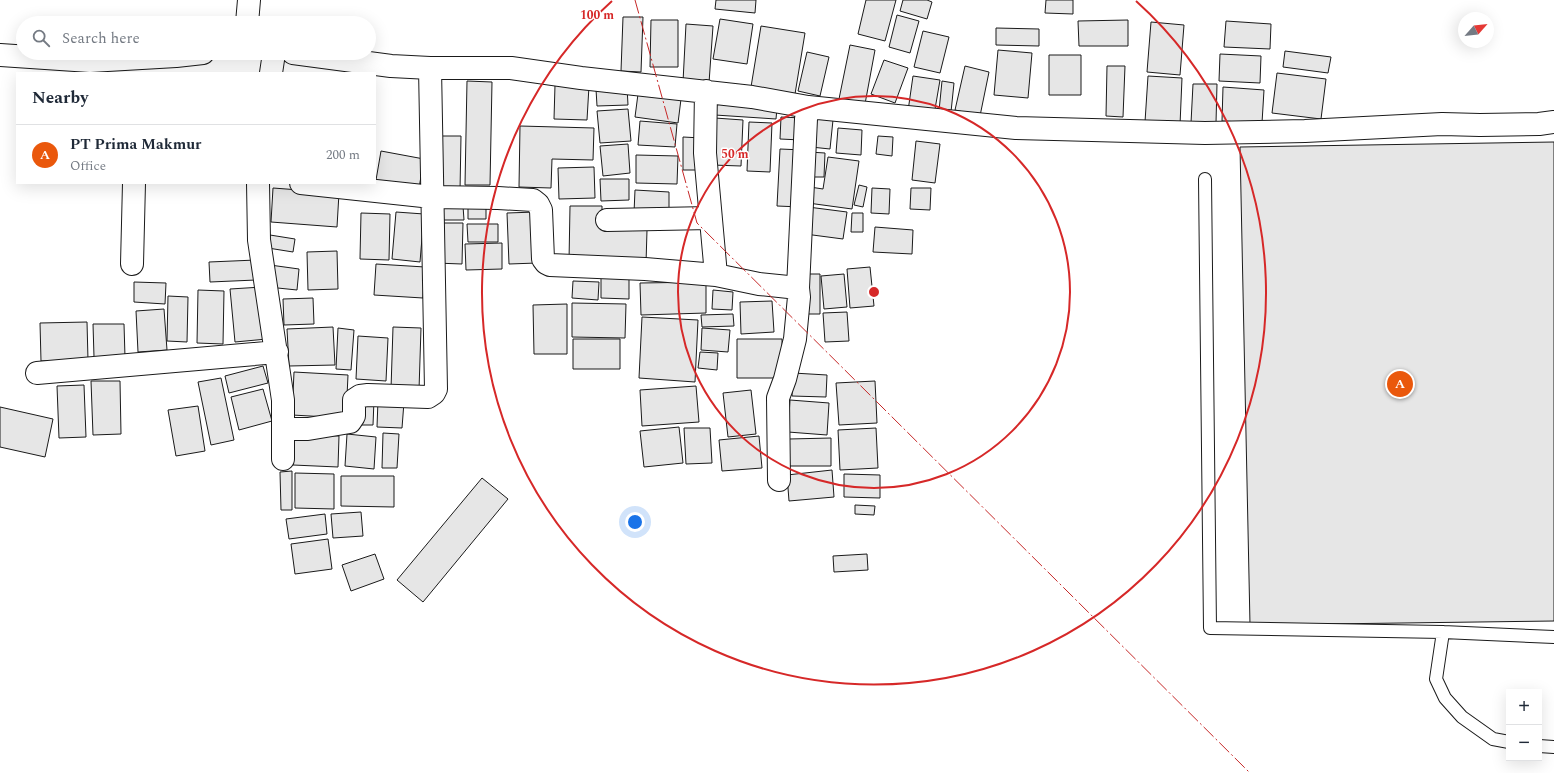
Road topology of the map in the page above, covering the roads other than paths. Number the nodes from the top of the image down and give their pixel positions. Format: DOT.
graph roads {
  1 [pos="249,0"];
  2 [pos="247,16"];
  3 [pos="0,55"];
  4 [pos="16,56"];
  5 [pos="75,60"];
  6 [pos="107,60"];
  7 [pos="273,60"];
  8 [pos="346,60"];
  9 [pos="430,68"];
  10 [pos="272,72"];
  11 [pos="706,92"];
  12 [pos="808,107"];
  13 [pos="1554,122"];
  14 [pos="1205,179"];
  15 [pos="134,184"];
  16 [pos="258,184"];
  17 [pos="310,184"];
  18 [pos="432,197"];
  19 [pos="710,218"];
  20 [pos="607,220"];
  21 [pos="132,264"];
  22 [pos="716,275"];
  23 [pos="798,288"];
  24 [pos="277,352"];
  25 [pos="37,373"];
  26 [pos="283,429"];
  27 [pos="283,459"];
  28 [pos="779,480"];
  29 [pos="1443,632"];
  30 [pos="1554,637"];
  31 [pos="1506,741"];
  32 [pos="1542,746"];
  33 [pos="1554,747"];
  1 -- 2 [label="street"];
  3 -- 4 [label="street"];
  5 -- 6 [label="street"];
  7 -- 10 [label="street"];
  8 -- 9 [label="street"];
  9 -- 11 [label="street"];
  9 -- 18 [label="street"];
  11 -- 12 [label="street"];
  11 -- 19 [label="street"];
  12 -- 13 [label="street"];
  12 -- 23 [label="street"];
  14 -- 29 [label="lane"];
  15 -- 21 [label="street"];
  16 -- 24 [label="street"];
  17 -- 18 [label="street"];
  18 -- 22 [label="street"];
  18 -- 26 [label="street"];
  19 -- 20 [label="street"];
  19 -- 22 [label="street"];
  22 -- 23 [label="street"];
  23 -- 28 [label="street"];
  24 -- 25 [label="street"];
  24 -- 26 [label="street"];
  26 -- 27 [label="street"];
  29 -- 30 [label="lane"];
  29 -- 31 [label="lane"];
  32 -- 33 [label="lane"];
}
